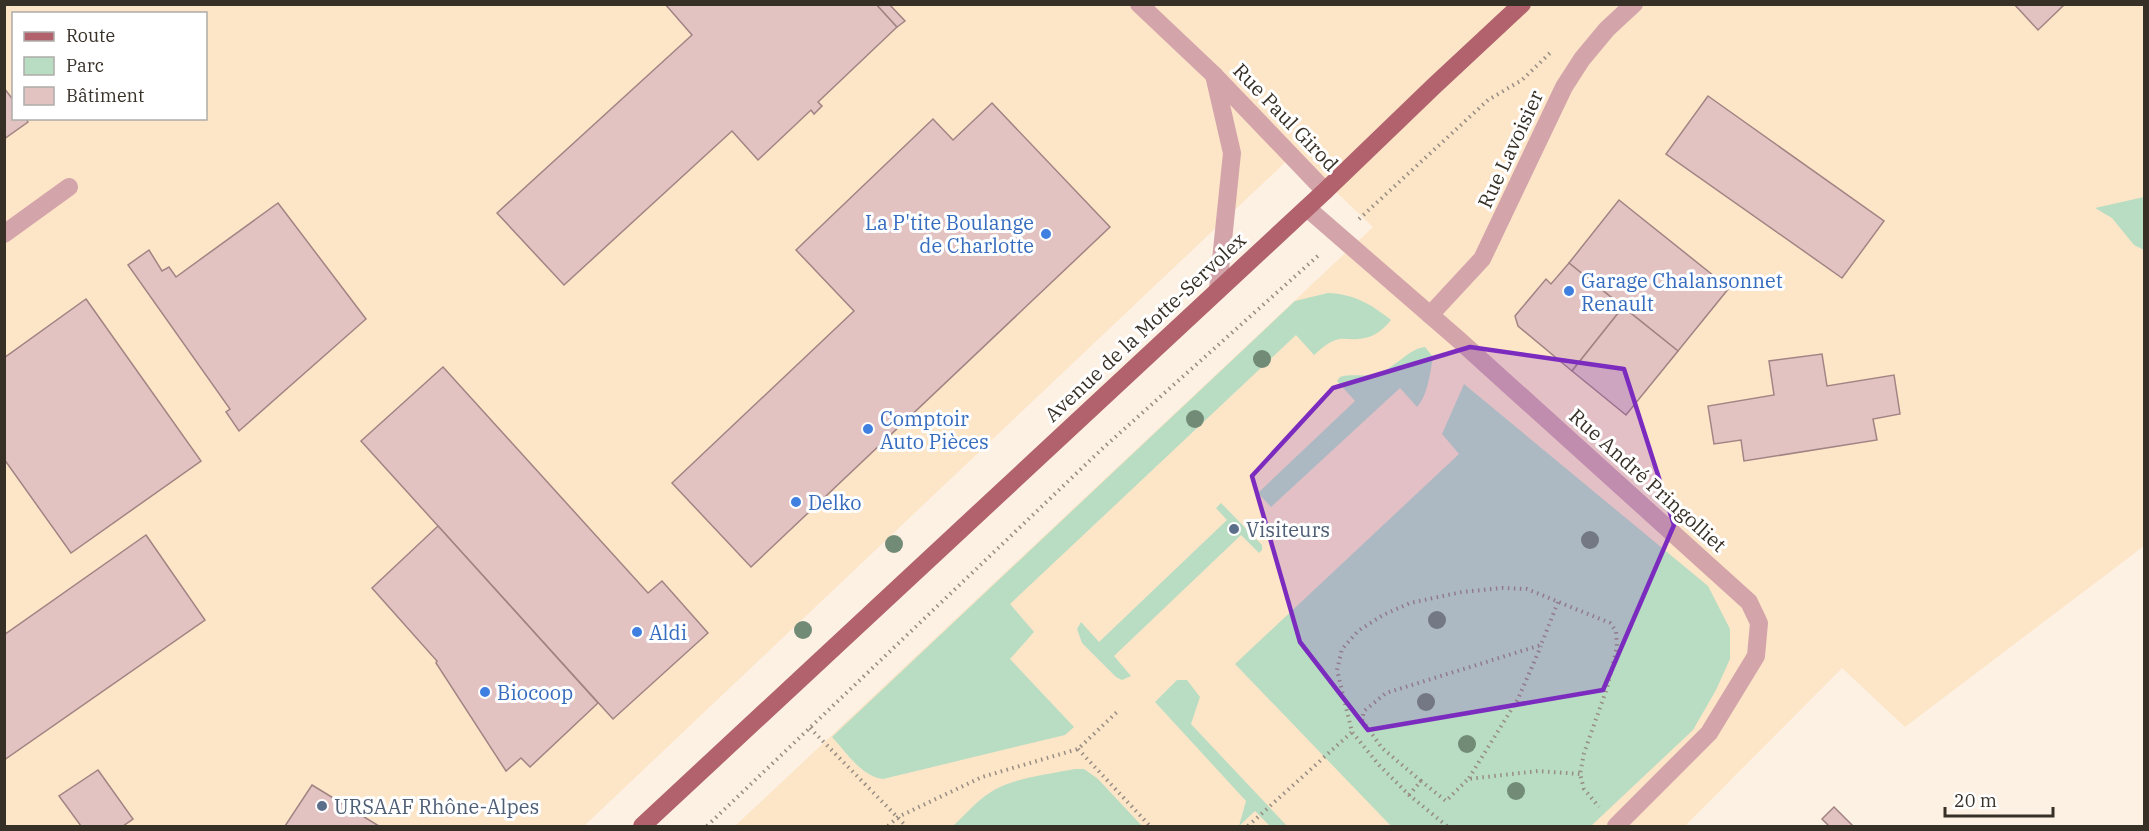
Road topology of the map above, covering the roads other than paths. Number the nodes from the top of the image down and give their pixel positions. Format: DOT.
graph roads {
  1 [pos="1139,4"];
  2 [pos="1522,4"];
  3 [pos="1634,4"];
  4 [pos="1214,74"];
  5 [pos="69,187"];
  6 [pos="1325,191"];
  7 [pos="1307,208"];
  8 [pos="4,234"];
  9 [pos="1218,289"];
  10 [pos="1430,315"];
  11 [pos="642,826"];
  12 [pos="1616,826"];
  1 -- 4 [label="street, Rue Paul Girod"];
  2 -- 6 [label="main road, Avenue de la Motte-Servolex"];
  3 -- 10 [label="street, Rue Lavoisier"];
  4 -- 6 [label="street, Rue Paul Girod"];
  4 -- 9 [label="street, Rue Paul Girod"];
  5 -- 8 [label="street"];
  6 -- 7 [label="main road, Avenue de la Motte-Servolex"];
  7 -- 9 [label="main road, Avenue de la Motte-Servolex"];
  7 -- 10 [label="street, Rue André Pringolliet"];
  9 -- 11 [label="main road, Avenue de la Motte-Servolex"];
  10 -- 12 [label="street, Rue André Pringolliet"];
}
